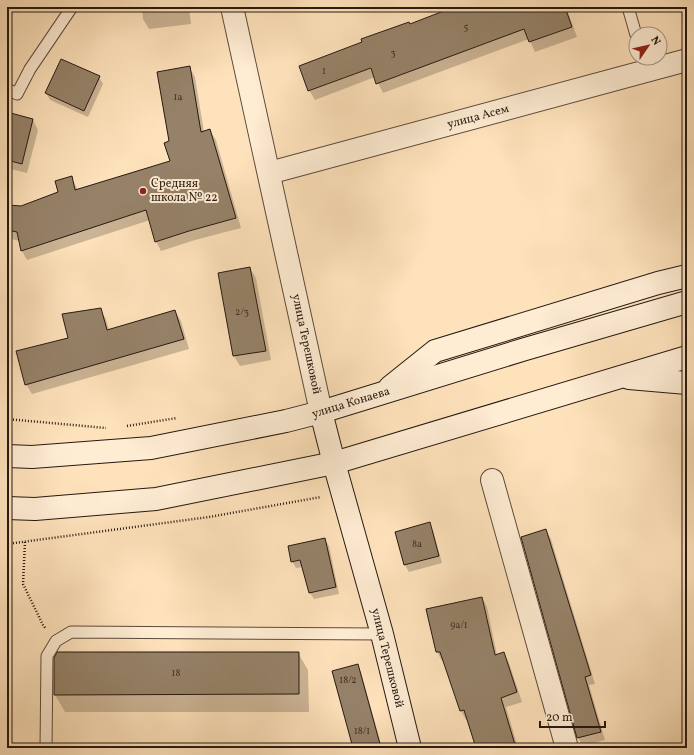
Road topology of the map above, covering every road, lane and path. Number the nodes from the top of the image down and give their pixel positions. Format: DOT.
graph roads {
  1 [pos="72,7"];
  2 [pos="232,7"];
  3 [pos="628,7"];
  4 [pos="633,26"];
  5 [pos="687,60"];
  6 [pos="668,62"];
  7 [pos="641,66"];
  8 [pos="7,89"];
  9 [pos="269,173"];
  10 [pos="687,276"];
  11 [pos="687,302"];
  12 [pos="687,357"];
  13 [pos="620,376"];
  14 [pos="687,384"];
  15 [pos="380,394"];
  16 [pos="321,412"];
  17 [pos="181,418"];
  18 [pos="7,419"];
  19 [pos="127,426"];
  20 [pos="111,428"];
  21 [pos="7,456"];
  22 [pos="334,462"];
  23 [pos="492,480"];
  24 [pos="323,497"];
  25 [pos="7,508"];
  26 [pos="25,542"];
  27 [pos="7,544"];
  28 [pos="382,634"];
  29 [pos="56,641"];
  30 [pos="46,748"];
  31 [pos="410,748"];
  32 [pos="567,748"];
  1 -- 8 [label="lane"];
  2 -- 9 [label="main road, улица Терешковой"];
  3 -- 4 [label="lane"];
  5 -- 6 [label="main road, улица Асем"];
  7 -- 9 [label="main road, улица Асем"];
  9 -- 16 [label="main road, улица Терешковой"];
  10 -- 15 [label="main road"];
  11 -- 15 [label="main road, улица Конаева"];
  12 -- 13 [label="main road"];
  13 -- 14 [label="main road"];
  13 -- 22 [label="main road"];
  15 -- 16 [label="main road, улица Конаева"];
  16 -- 21 [label="main road, улица Конаева"];
  16 -- 22 [label="main road, улица Терешковой"];
  17 -- 19 [label="path"];
  18 -- 20 [label="path"];
  22 -- 25 [label="main road"];
  22 -- 28 [label="main road, улица Терешковой"];
  23 -- 32 [label="main road"];
  24 -- 26 [label="path"];
  26 -- 27 [label="path"];
  26 -- 29 [label="path"];
  28 -- 29 [label="lane"];
  28 -- 31 [label="main road, улица Терешковой"];
  29 -- 30 [label="lane"];
}
